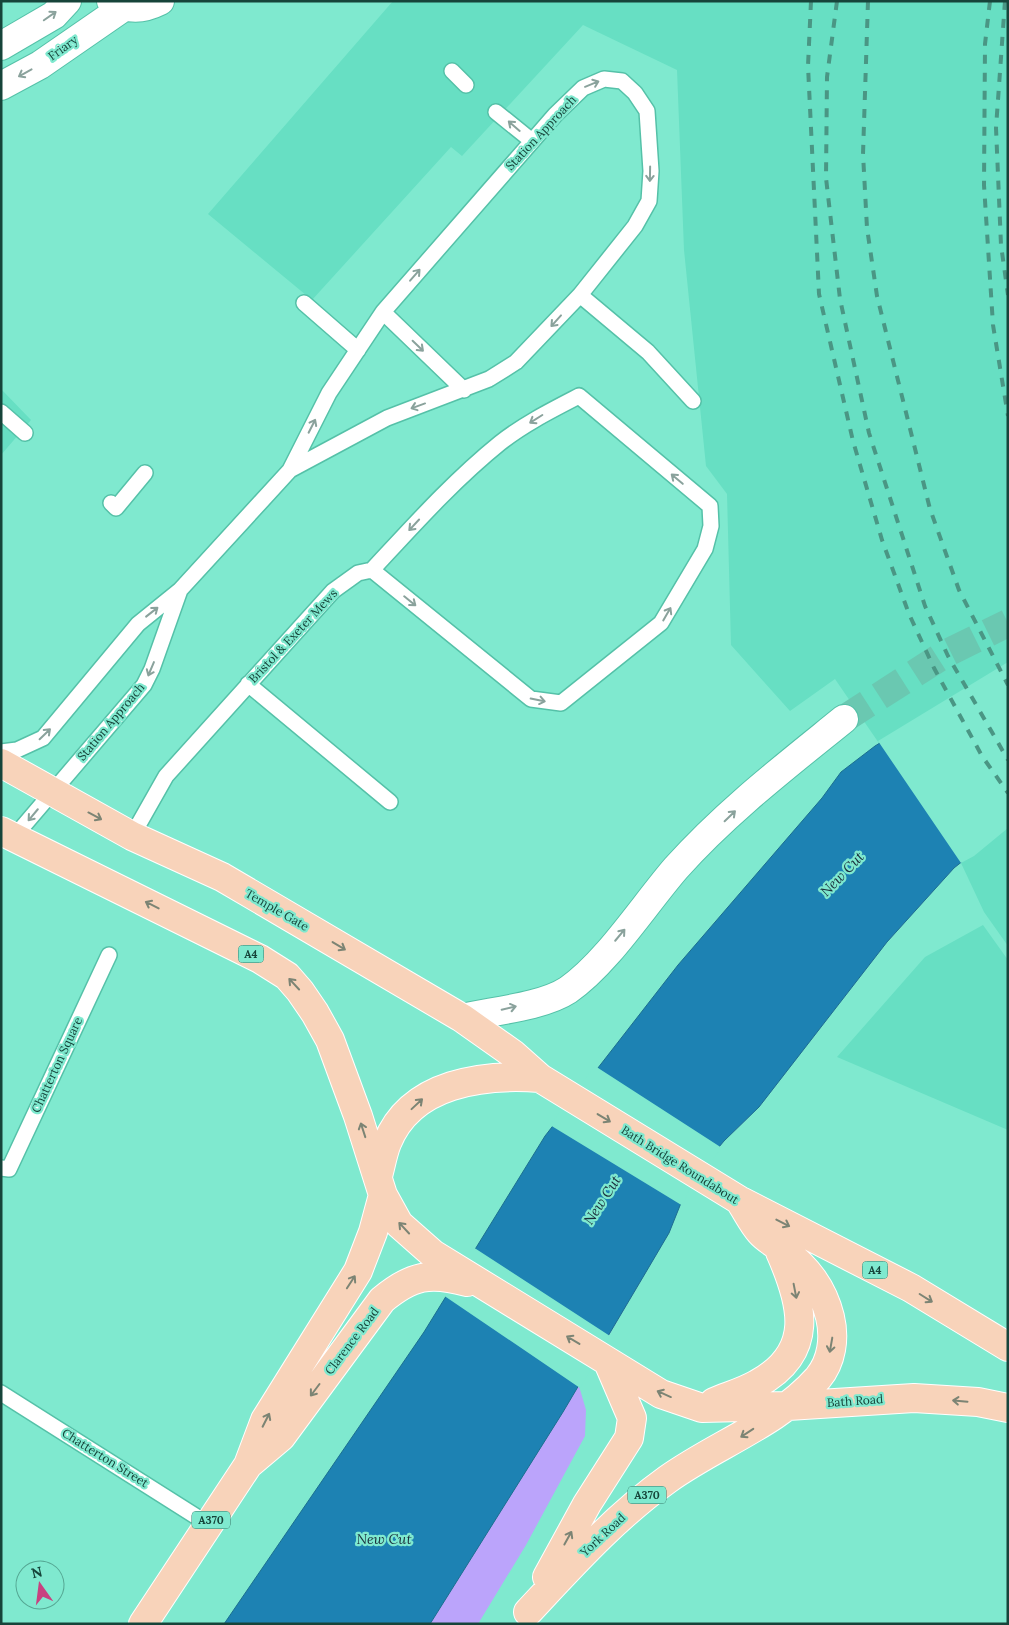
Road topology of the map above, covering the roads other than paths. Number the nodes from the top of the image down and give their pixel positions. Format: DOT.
graph roads {
  1 [pos="67,1"];
  2 [pos="160,1"];
  3 [pos="118,4"];
  4 [pos="1,46"];
  5 [pos="452,71"];
  6 [pos="466,85"];
  7 [pos="1,86"];
  8 [pos="496,112"];
  9 [pos="532,141"];
  10 [pos="580,294"];
  11 [pos="304,303"];
  12 [pos="383,312"];
  13 [pos="358,350"];
  14 [pos="464,390"];
  15 [pos="693,401"];
  16 [pos="1,412"];
  17 [pos="25,433"];
  18 [pos="290,470"];
  19 [pos="145,473"];
  20 [pos="111,503"];
  21 [pos="372,570"];
  22 [pos="180,590"];
  23 [pos="248,684"];
  24 [pos="844,719"];
  25 [pos="1,752"];
  26 [pos="1,763"];
  27 [pos="52,792"];
  28 [pos="390,802"];
  29 [pos="8,834"];
  30 [pos="132,836"];
  31 [pos="109,955"];
  32 [pos="462,1018"];
  33 [pos="551,1085"];
  34 [pos="1,1168"];
  35 [pos="380,1186"];
  36 [pos="736,1198"];
  37 [pos="778,1246"];
  38 [pos="485,1288"];
  39 [pos="1008,1346"];
  40 [pos="619,1375"];
  41 [pos="1,1393"];
  42 [pos="788,1406"];
  43 [pos="702,1408"];
  44 [pos="1008,1408"];
  45 [pos="248,1465"];
  46 [pos="208,1524"];
  47 [pos="525,1618"];
  48 [pos="143,1624"];
  4 -- 1 [label="street, one-way"];
  2 -- 3 [label="street, Friary"];
  3 -- 7 [label="street, Friary, one-way"];
  5 -- 6 [label="lane"];
  9 -- 8 [label="lane, one-way"];
  9 -- 10 [label="lane, Station Approach, one-way"];
  12 -- 9 [label="lane, Station Approach, one-way"];
  10 -- 14 [label="lane, Station Approach, one-way"];
  10 -- 15 [label="lane"];
  11 -- 13 [label="lane"];
  12 -- 13 [label="lane, Station Approach"];
  12 -- 14 [label="lane, one-way"];
  18 -- 13 [label="lane, Station Approach, one-way"];
  14 -- 18 [label="lane, Station Approach, one-way"];
  16 -- 17 [label="lane"];
  18 -- 22 [label="lane, Station Approach"];
  19 -- 20 [label="lane"];
  21 -- 21 [label="lane, Bristol & Exeter Mews, one-way"];
  21 -- 23 [label="lane, Bristol & Exeter Mews"];
  25 -- 22 [label="lane, Station Approach, one-way"];
  22 -- 27 [label="lane, Station Approach, one-way"];
  23 -- 28 [label="lane"];
  23 -- 30 [label="lane, Bristol & Exeter Mews"];
  32 -- 24 [label="street, one-way"];
  26 -- 27 [label="highway, Temple Gate / A4"];
  27 -- 29 [label="lane, Station Approach, one-way"];
  27 -- 30 [label="highway, Temple Gate / A4, one-way"];
  35 -- 29 [label="highway, A4, one-way"];
  30 -- 32 [label="highway, Temple Gate / A4, one-way"];
  31 -- 34 [label="lane, Chatterton Square"];
  32 -- 33 [label="highway, Temple Gate / A4"];
  35 -- 33 [label="highway, Bath Bridge Roundabout / A4, one-way"];
  33 -- 36 [label="highway, Bath Bridge Roundabout / A4, one-way"];
  38 -- 35 [label="highway, A4, one-way"];
  45 -- 35 [label="highway, Clarence Road / A370, one-way"];
  36 -- 37 [label="highway, Bath Bridge Roundabout / A4"];
  36 -- 39 [label="highway, A4, one-way"];
  37 -- 42 [label="highway, A4, one-way"];
  37 -- 43 [label="highway, Bath Bridge Roundabout / A4, one-way"];
  40 -- 38 [label="highway, A4, one-way"];
  38 -- 45 [label="highway, Clarence Road / A370, one-way"];
  43 -- 40 [label="highway, A4, one-way"];
  47 -- 40 [label="highway, York Road / A370, one-way"];
  41 -- 46 [label="lane, Chatterton Street"];
  42 -- 43 [label="highway, Bath Road / A4"];
  44 -- 42 [label="highway, Bath Road / A4, one-way"];
  42 -- 47 [label="highway, York Road / A370, one-way"];
  45 -- 46 [label="highway, Clarence Road / A370"];
  46 -- 48 [label="highway, Clarence Road / A370"];
}
